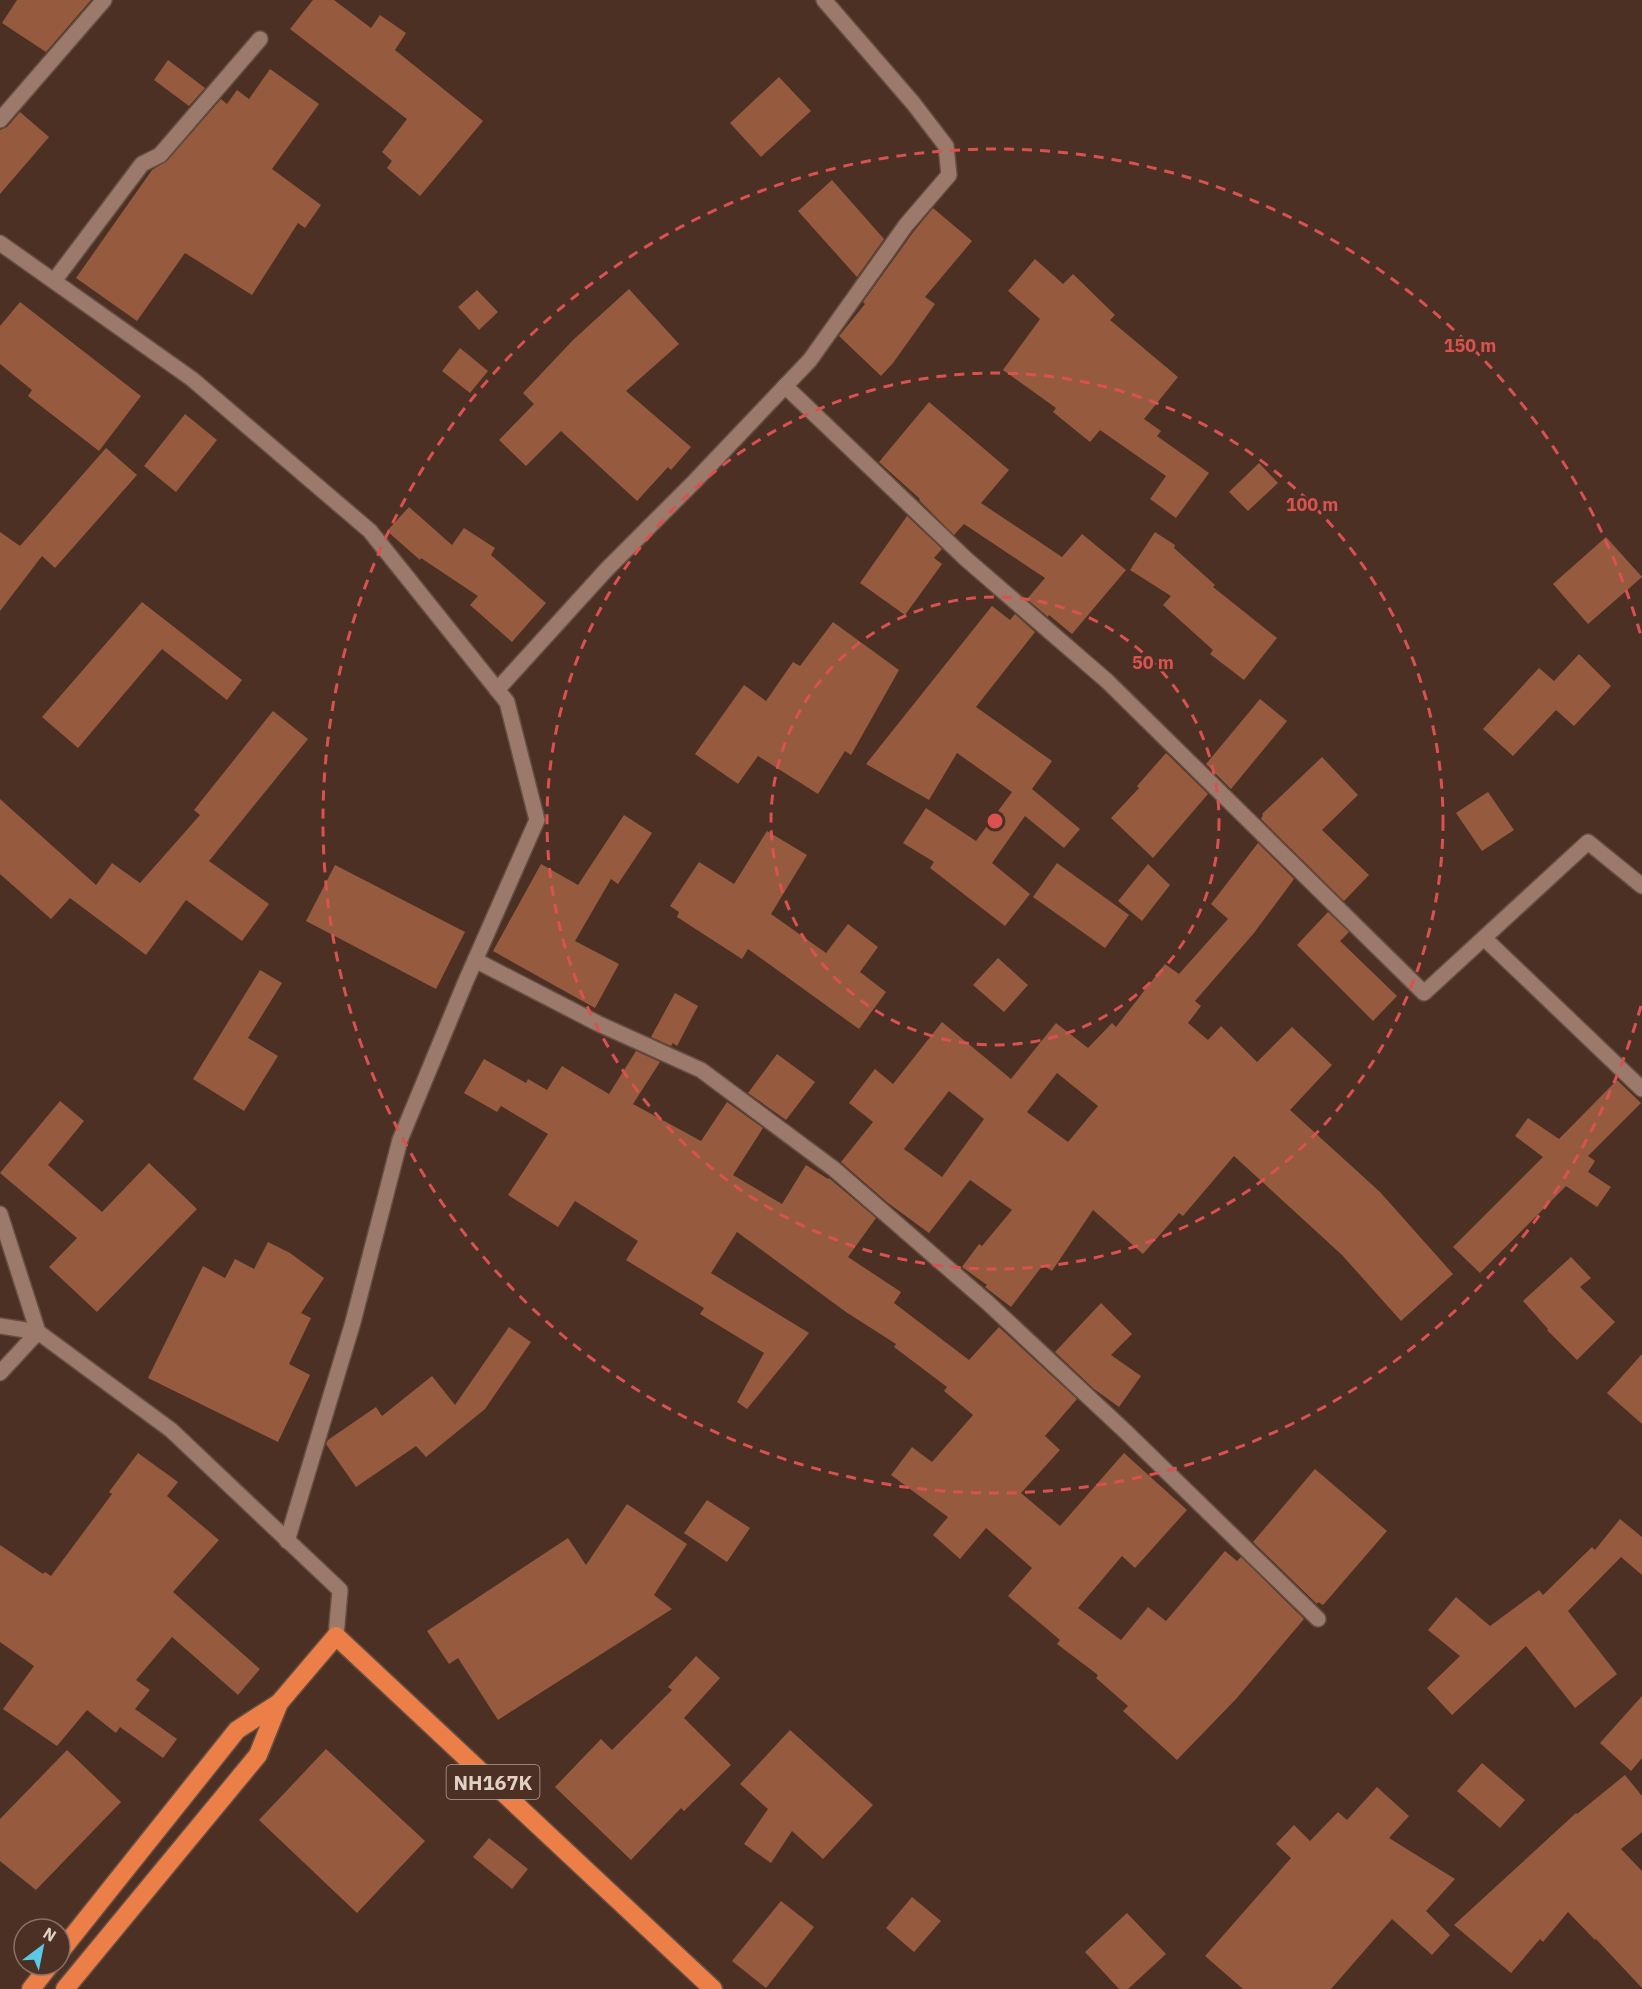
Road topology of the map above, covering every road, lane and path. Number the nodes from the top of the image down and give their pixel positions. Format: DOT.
graph roads {
  1 [pos="104,0"];
  2 [pos="824,0"];
  3 [pos="260,39"];
  4 [pos="0,120"];
  5 [pos="0,243"];
  6 [pos="54,281"];
  7 [pos="785,386"];
  8 [pos="497,690"];
  9 [pos="1642,886"];
  10 [pos="1484,938"];
  11 [pos="475,960"];
  12 [pos="1642,1089"];
  13 [pos="0,1214"];
  14 [pos="0,1326"];
  15 [pos="38,1332"];
  16 [pos="0,1373"];
  17 [pos="287,1541"];
  18 [pos="1318,1619"];
  19 [pos="336,1636"];
  20 [pos="279,1703"];
  21 [pos="72,1937"];
  22 [pos="40,1977"];
  23 [pos="31,1989"];
  24 [pos="65,1989"];
  25 [pos="713,1989"];
  1 -- 4 [label="street"];
  2 -- 7 [label="street"];
  3 -- 6 [label="street"];
  5 -- 6 [label="street"];
  6 -- 8 [label="street"];
  7 -- 8 [label="street"];
  7 -- 10 [label="street"];
  8 -- 11 [label="street"];
  9 -- 10 [label="street"];
  10 -- 12 [label="street"];
  11 -- 17 [label="street"];
  11 -- 18 [label="street"];
  13 -- 15 [label="street"];
  14 -- 15 [label="street"];
  15 -- 16 [label="street"];
  15 -- 17 [label="street"];
  17 -- 19 [label="street"];
  19 -- 20 [label="highway"];
  19 -- 25 [label="highway, NH167K"];
  20 -- 21 [label="highway"];
  20 -- 24 [label="highway"];
  22 -- 23 [label="highway"];
}
